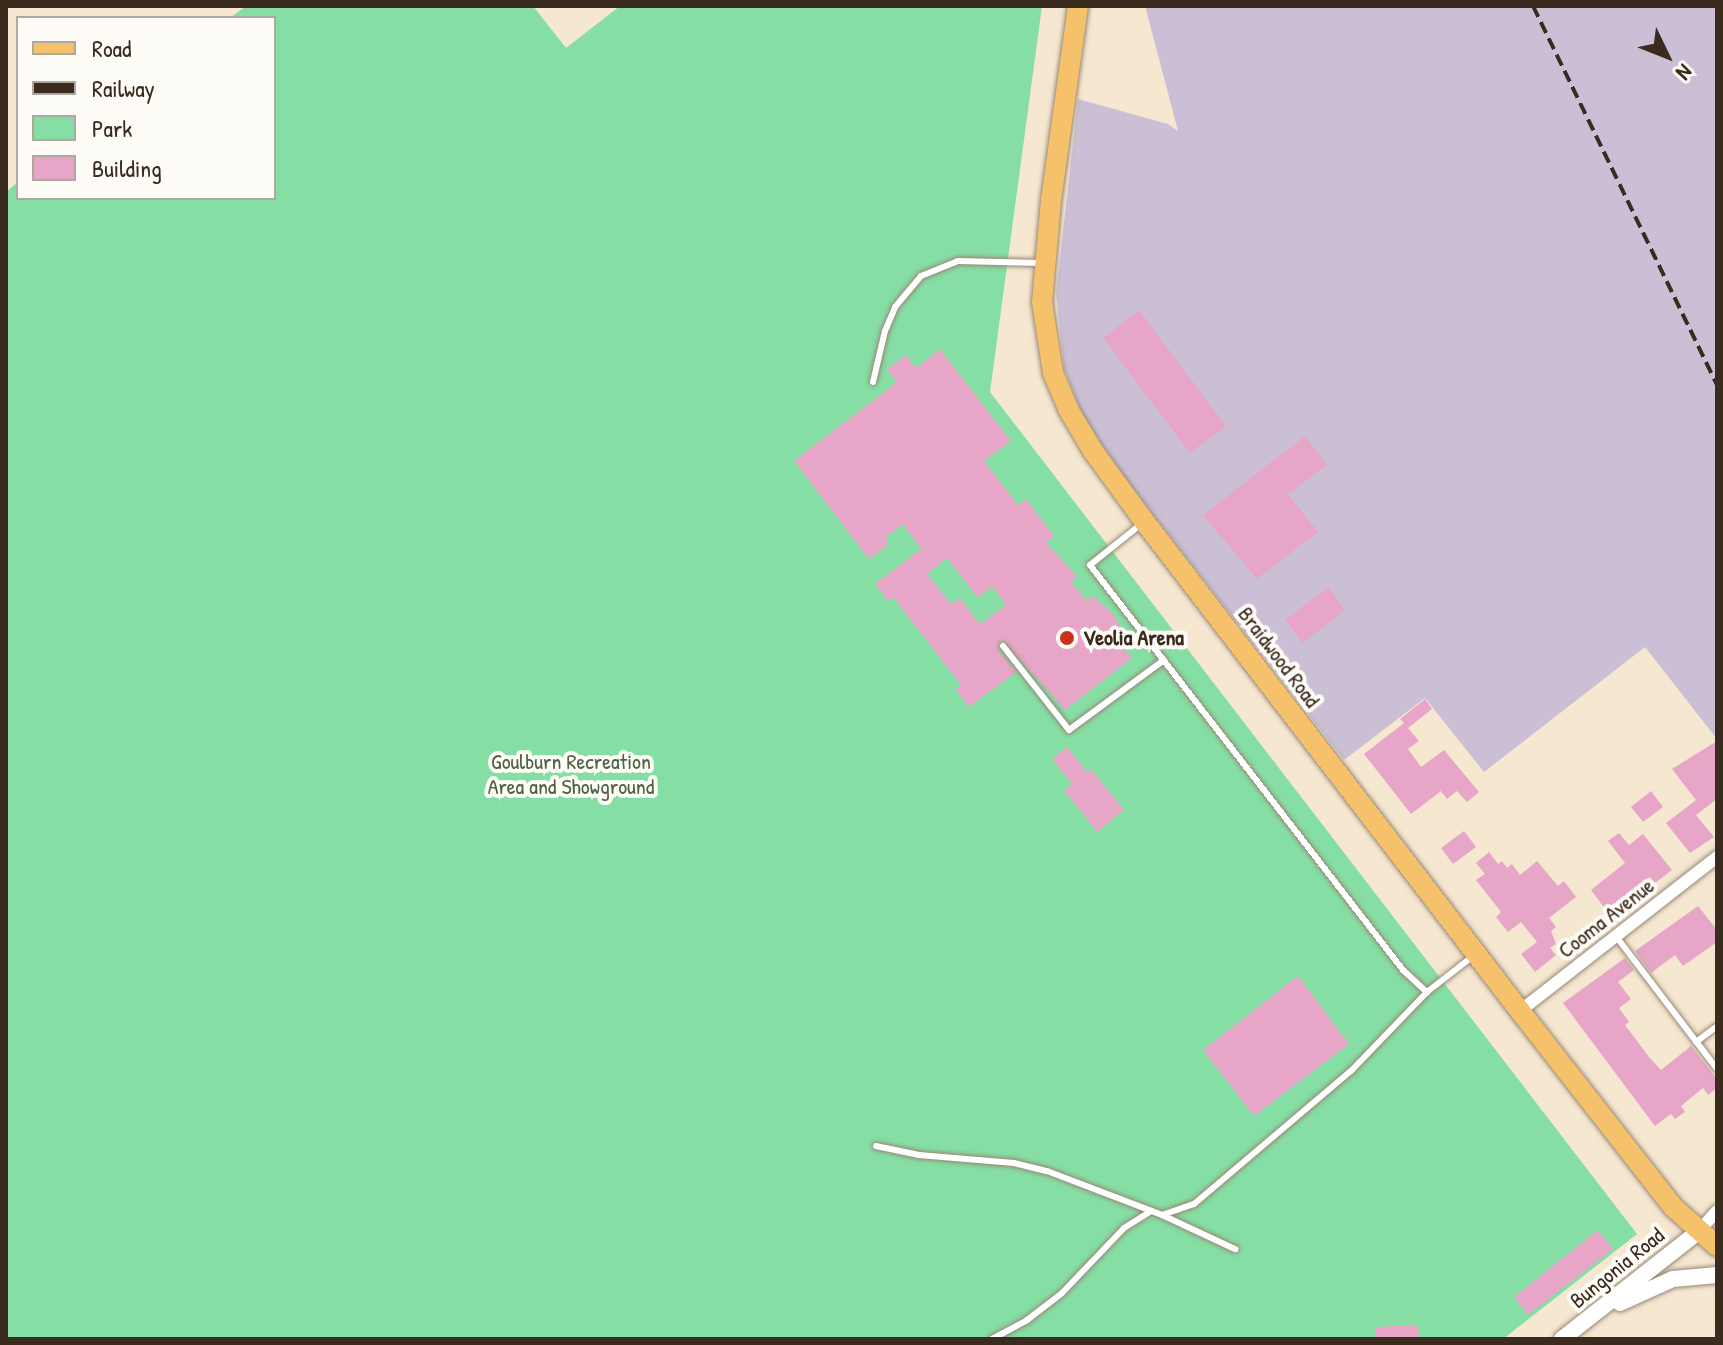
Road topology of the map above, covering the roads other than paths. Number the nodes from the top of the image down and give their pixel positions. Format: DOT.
graph roads {
  1 [pos="1078,6"];
  2 [pos="1044,263"];
  3 [pos="873,382"];
  4 [pos="1144,521"];
  5 [pos="1003,646"];
  6 [pos="1164,660"];
  7 [pos="1717,857"];
  8 [pos="1615,935"];
  9 [pos="1475,953"];
  10 [pos="1427,992"];
  11 [pos="1520,1011"];
  12 [pos="1717,1026"];
  13 [pos="1696,1042"];
  14 [pos="1717,1069"];
  15 [pos="876,1146"];
  16 [pos="1151,1211"];
  17 [pos="1717,1211"];
  18 [pos="1162,1215"];
  19 [pos="1698,1232"];
  20 [pos="1717,1246"];
  21 [pos="1235,1249"];
  22 [pos="1717,1275"];
  23 [pos="1589,1319"];
  24 [pos="992,1339"];
  25 [pos="1563,1339"];
  1 -- 2 [label="main road, Braidwood Road"];
  2 -- 3 [label="lane"];
  2 -- 4 [label="main road, Braidwood Road"];
  4 -- 6 [label="lane"];
  4 -- 9 [label="main road, Braidwood Road"];
  5 -- 6 [label="lane"];
  6 -- 10 [label="lane"];
  7 -- 8 [label="street, Cooma Avenue"];
  8 -- 11 [label="street, Cooma Avenue"];
  8 -- 13 [label="lane"];
  9 -- 10 [label="lane"];
  9 -- 11 [label="main road, Braidwood Road"];
  10 -- 18 [label="lane"];
  11 -- 19 [label="main road, Braidwood Road"];
  12 -- 13 [label="lane"];
  13 -- 14 [label="lane"];
  15 -- 16 [label="lane"];
  16 -- 18 [label="lane"];
  16 -- 24 [label="lane"];
  17 -- 19 [label="street"];
  18 -- 21 [label="lane"];
  19 -- 20 [label="main road, Braidwood Road"];
  19 -- 23 [label="street, Bungonia Road"];
  22 -- 23 [label="street"];
  23 -- 25 [label="street, Bungonia Road"];
}
